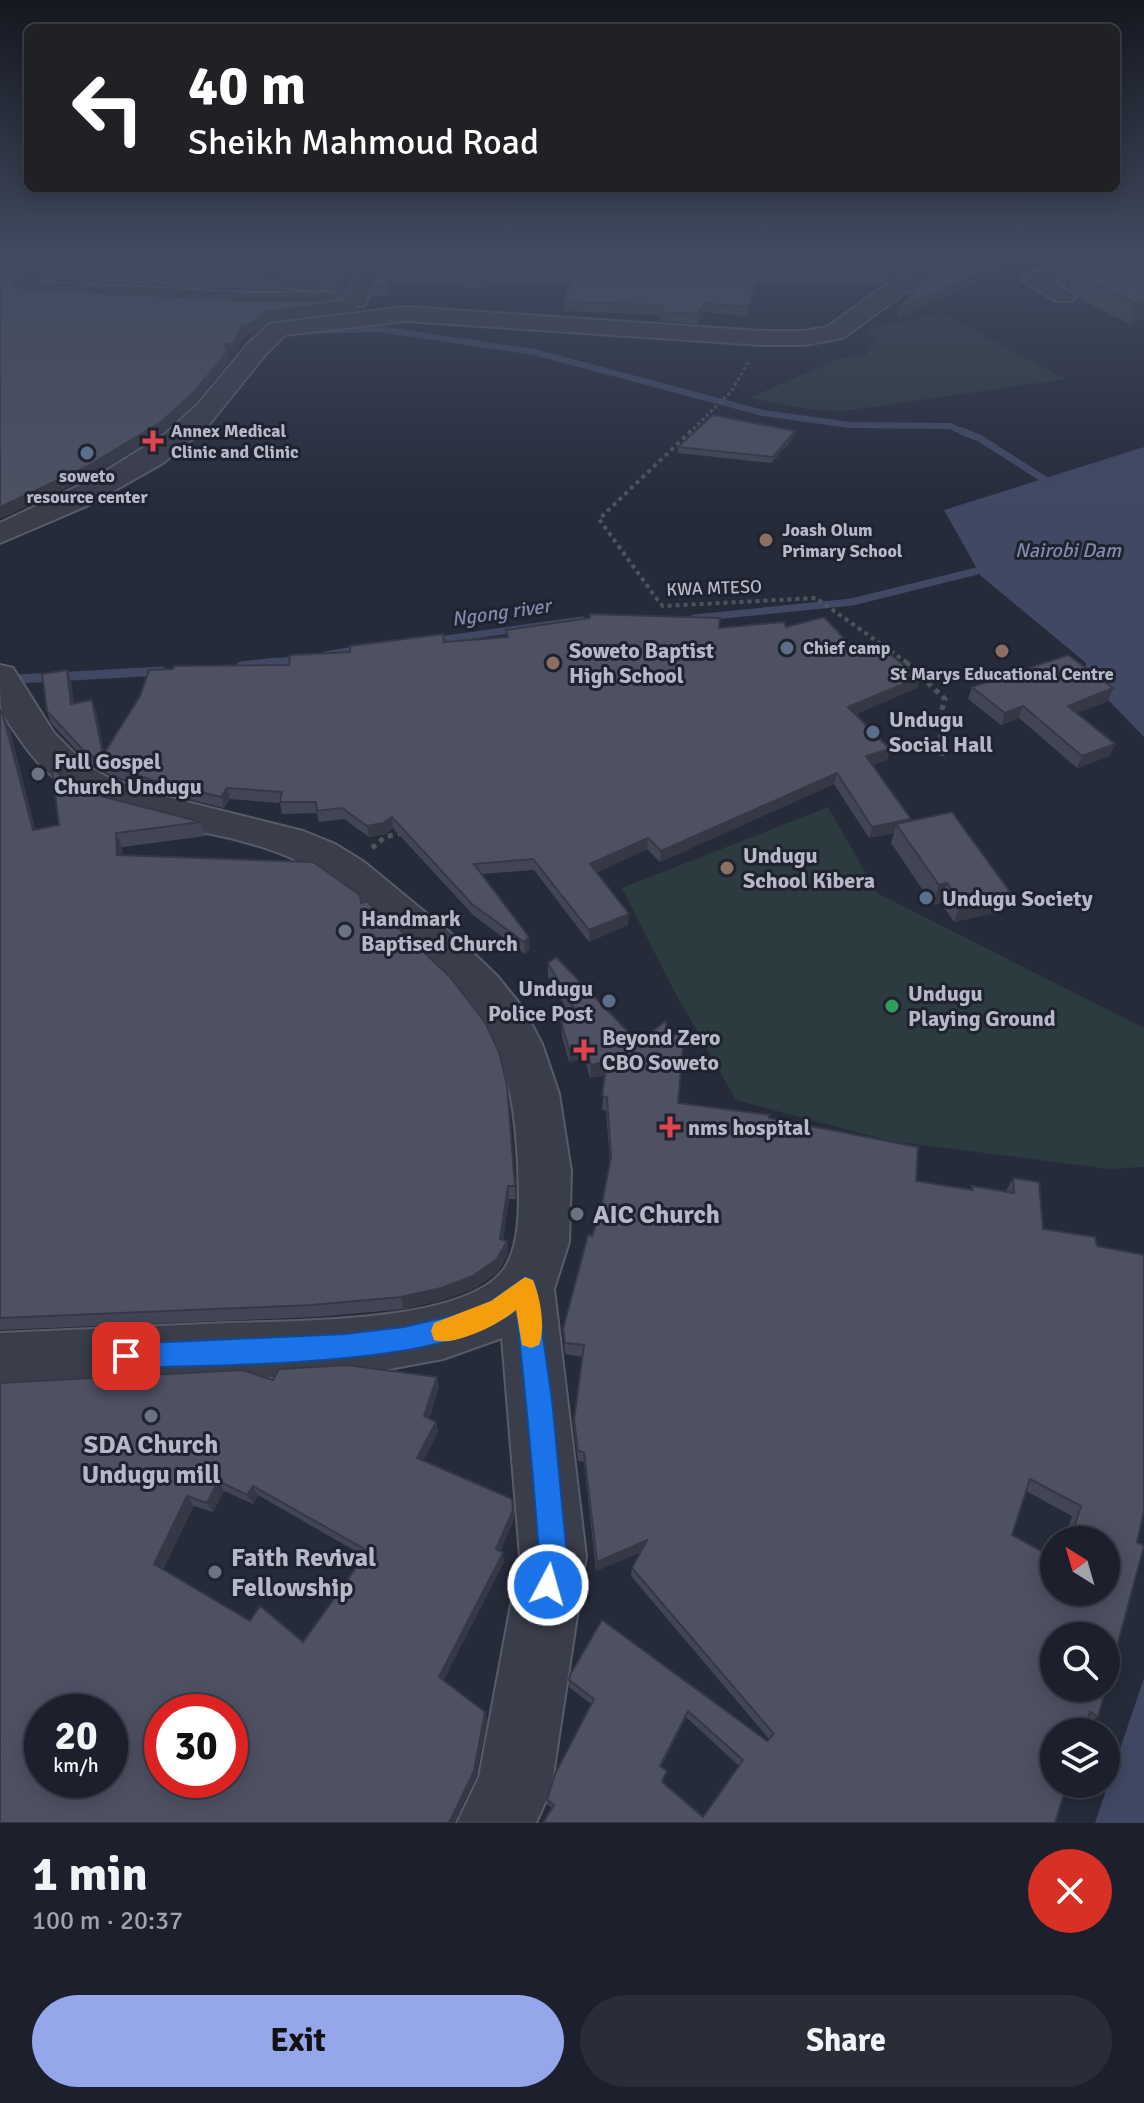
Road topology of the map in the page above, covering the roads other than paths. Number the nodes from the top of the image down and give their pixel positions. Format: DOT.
graph roads {
  1 [pos="270,337"];
  2 [pos="753,337"];
  3 [pos="809,337"];
  4 [pos="0,534"];
  5 [pos="3,681"];
  6 [pos="525,1288"];
  7 [pos="0,1362"];
  8 [pos="494,1823"];
  1 -- 4 [label="street"];
  2 -- 3 [label="street"];
  5 -- 6 [label="street"];
  6 -- 7 [label="street"];
  6 -- 8 [label="street"];
}
